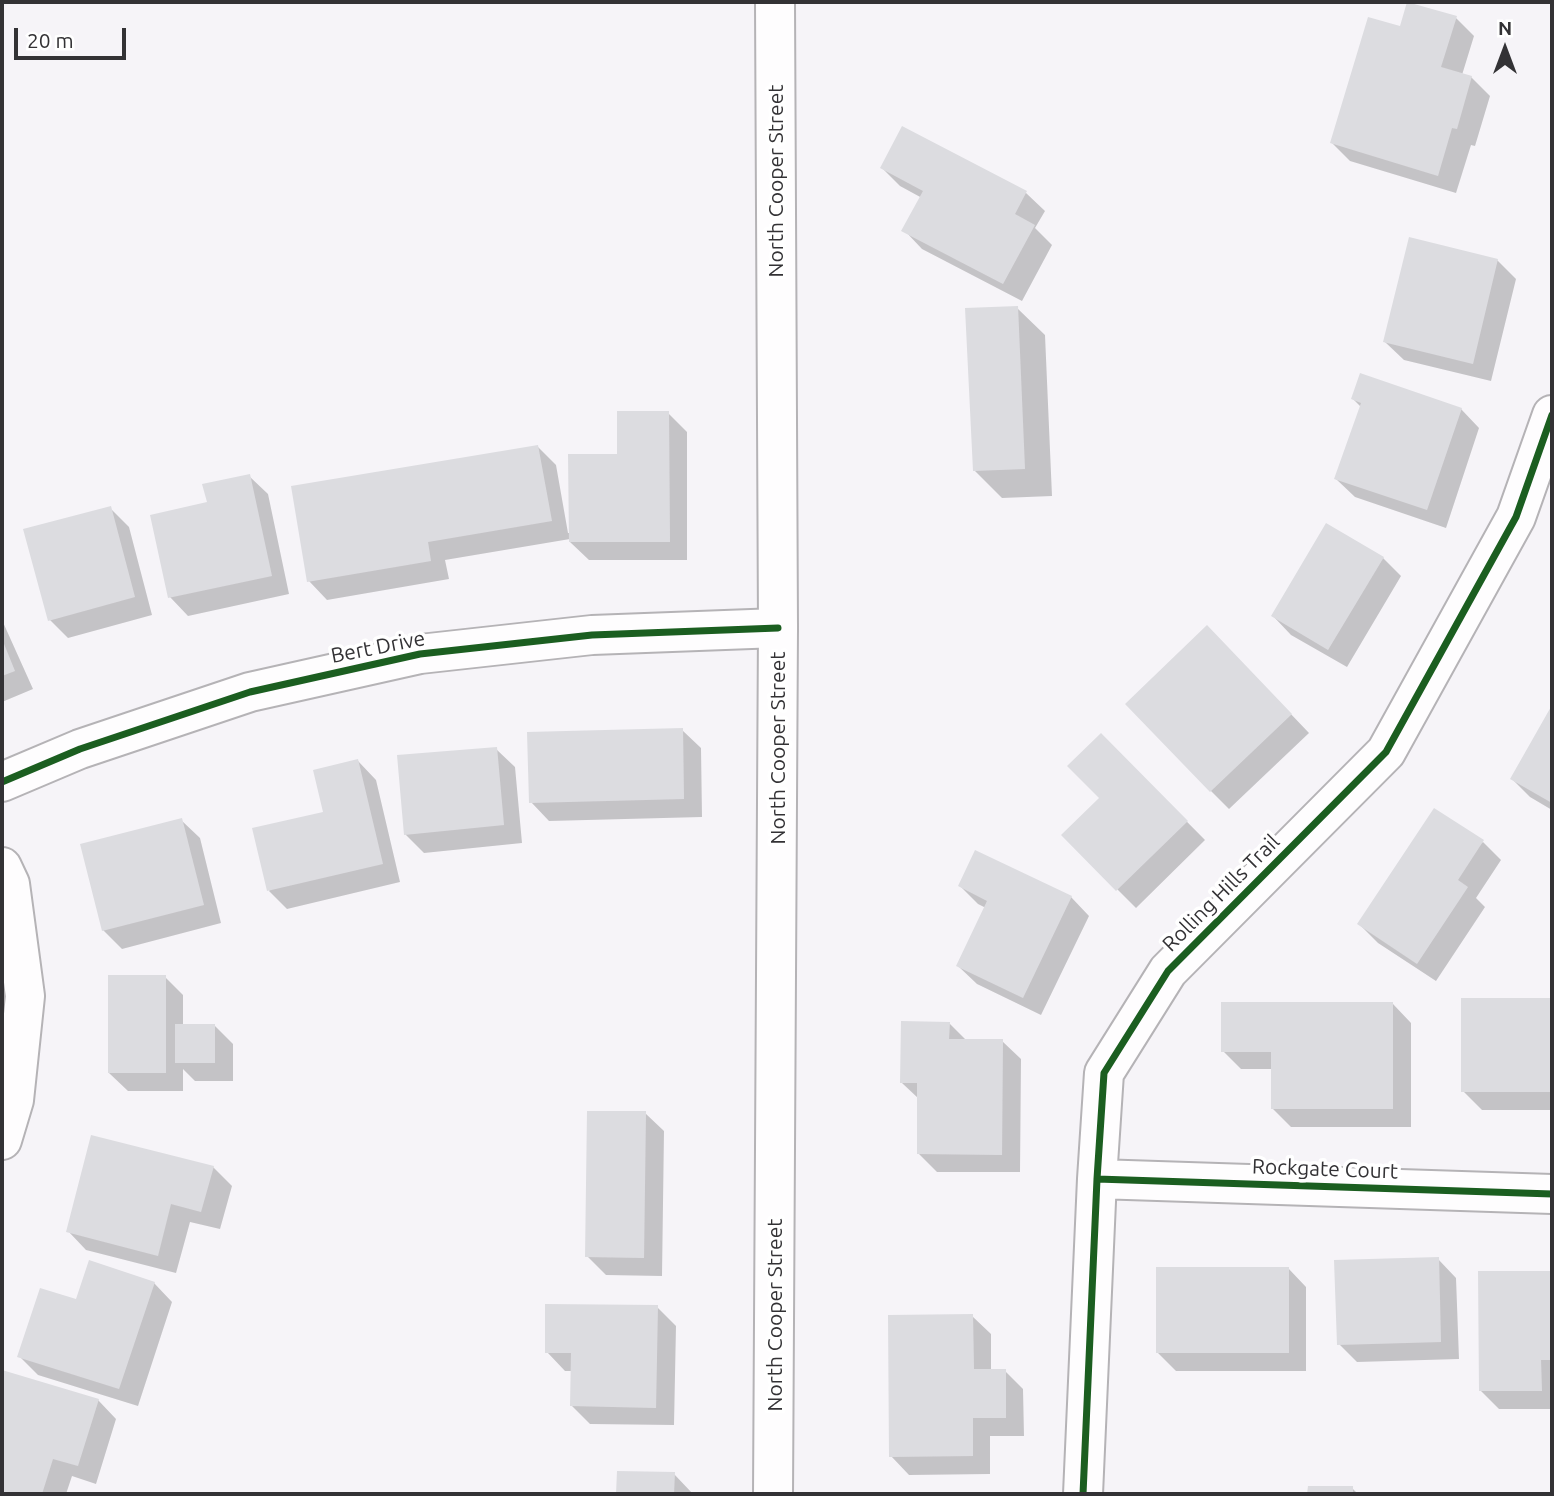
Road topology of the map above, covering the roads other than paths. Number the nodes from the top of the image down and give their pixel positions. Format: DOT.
graph roads {
  1 [pos="775,2"];
  2 [pos="1552,415"];
  3 [pos="778,628"];
  4 [pos="2,782"];
  5 [pos="2,867"];
  6 [pos="2,1140"];
  7 [pos="1097,1179"];
  8 [pos="1552,1194"];
  9 [pos="774,1494"];
  10 [pos="1083,1494"];
  1 -- 3 [label="street, North Cooper Street"];
  2 -- 7 [label="street, Rolling Hills Trail"];
  3 -- 4 [label="street, Bert Drive"];
  3 -- 9 [label="street, North Cooper Street"];
  5 -- 6 [label="street"];
  7 -- 8 [label="street, Rockgate Court"];
  7 -- 10 [label="street, Rolling Hills Trail"];
}
